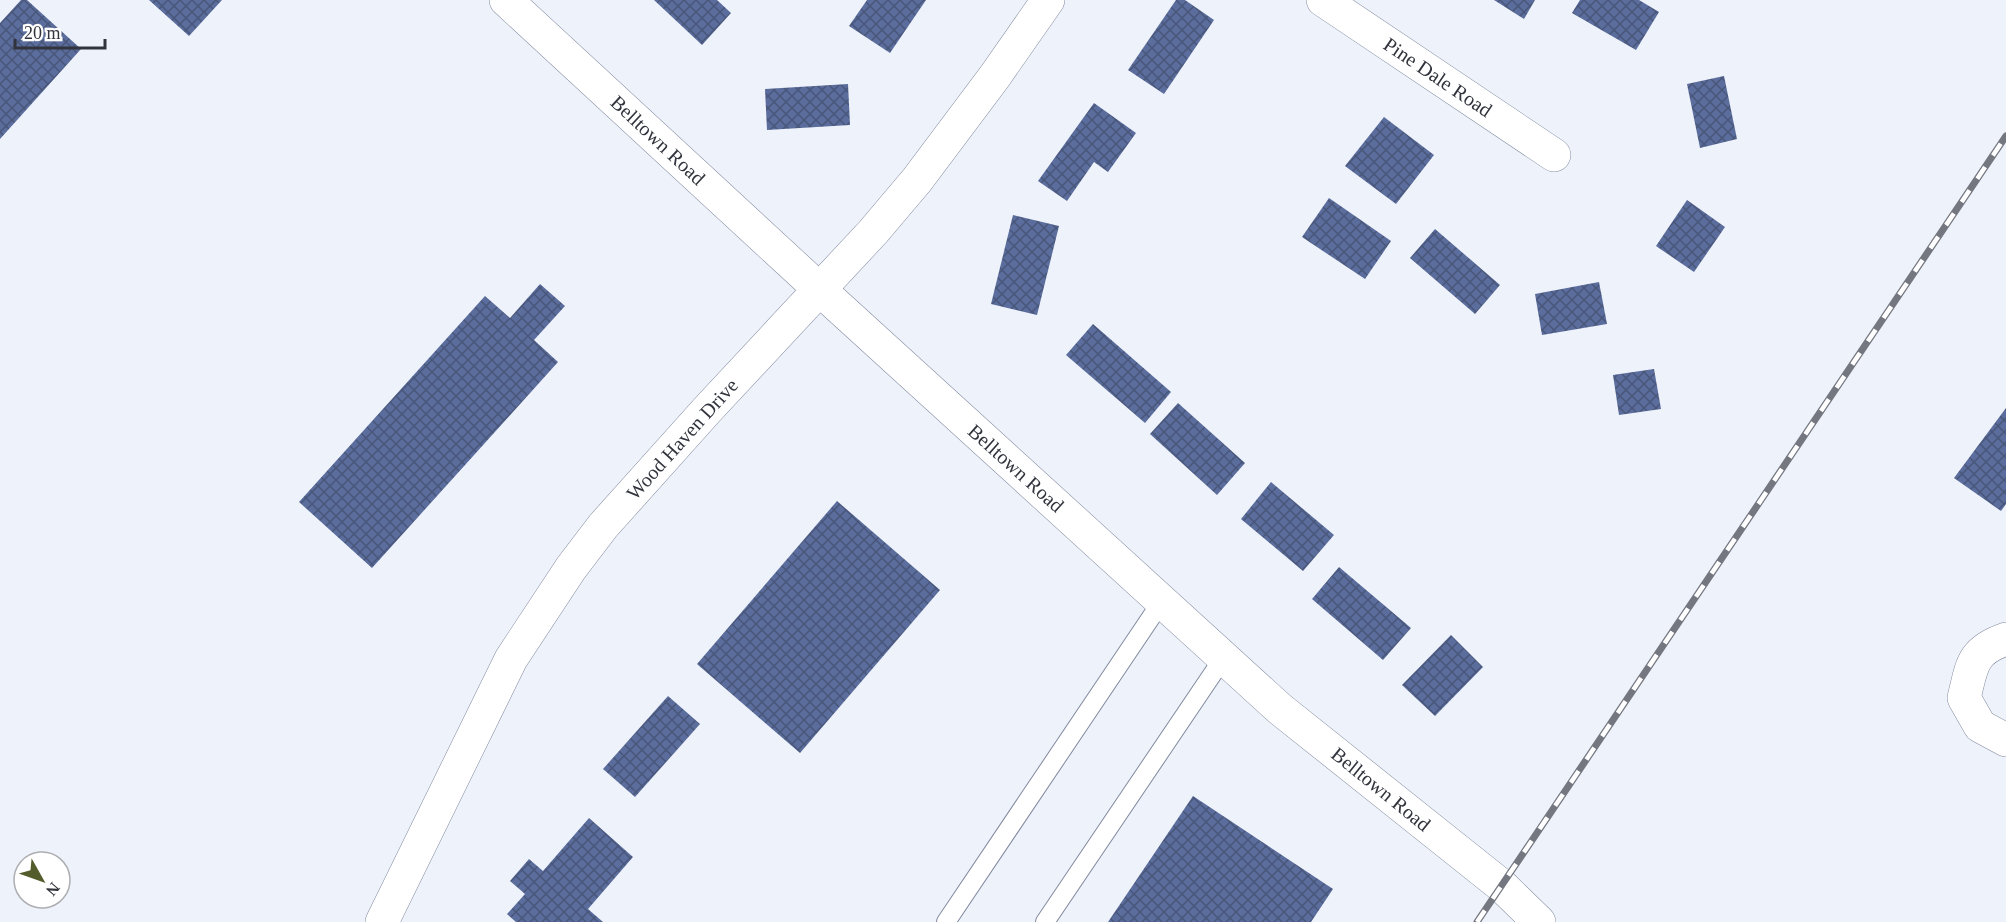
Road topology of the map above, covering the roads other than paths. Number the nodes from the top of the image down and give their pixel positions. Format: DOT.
graph roads {
  1 [pos="506,0"];
  2 [pos="1047,0"];
  3 [pos="1323,0"];
  4 [pos="1554,155"];
  5 [pos="819,289"];
  6 [pos="1162,601"];
  7 [pos="2006,639"];
  8 [pos="1224,657"];
  9 [pos="2006,740"];
  10 [pos="382,922"];
  11 [pos="946,922"];
  12 [pos="1045,922"];
  13 [pos="1539,922"];
  1 -- 5 [label="street, Belltown Road"];
  2 -- 5 [label="street, Wood Haven Drive"];
  3 -- 4 [label="street, Pine Dale Road"];
  5 -- 6 [label="street, Belltown Road"];
  5 -- 10 [label="street, Wood Haven Drive"];
  6 -- 8 [label="street, Belltown Road"];
  6 -- 11 [label="lane"];
  7 -- 9 [label="street"];
  8 -- 12 [label="lane"];
  8 -- 13 [label="street, Belltown Road"];
}
